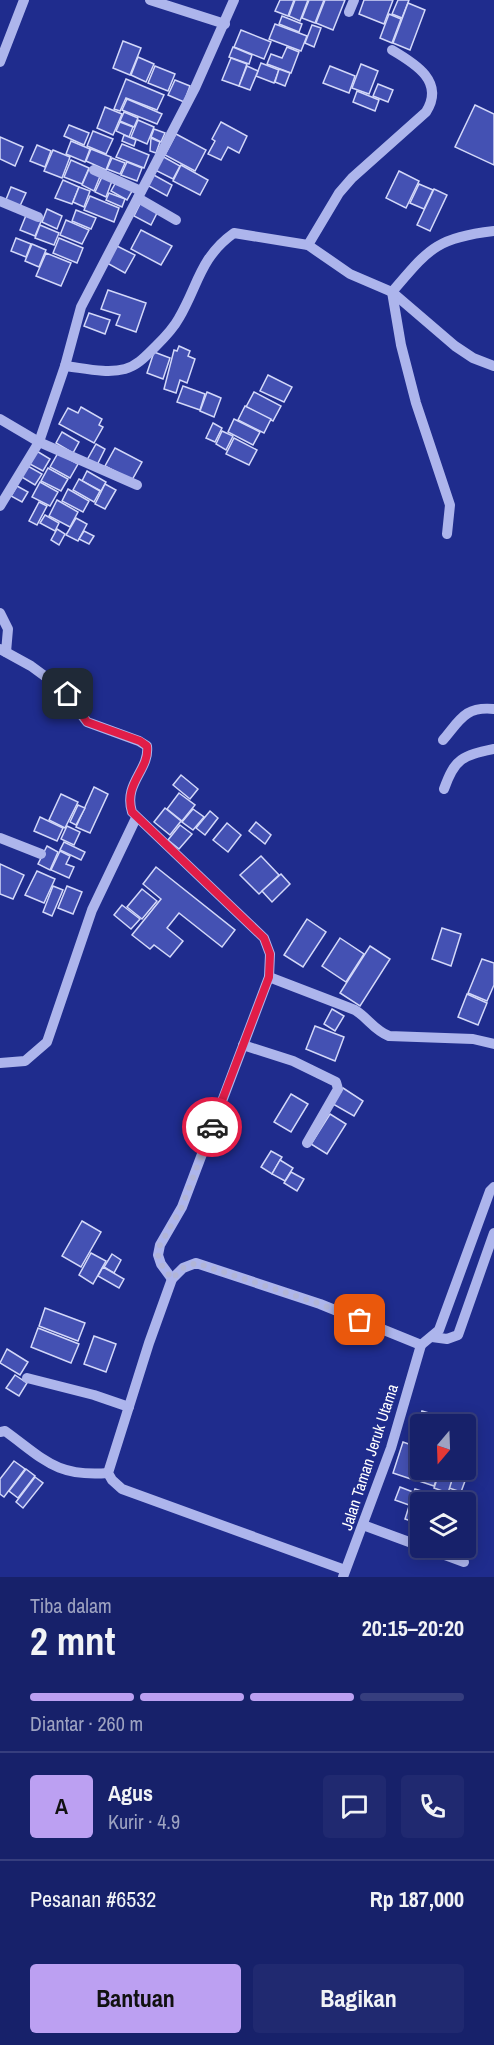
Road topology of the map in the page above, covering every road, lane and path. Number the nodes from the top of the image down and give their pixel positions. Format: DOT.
graph roads {
  1 [pos="24,0"];
  2 [pos="150,0"];
  3 [pos="234,0"];
  4 [pos="225,24"];
  5 [pos="392,50"];
  6 [pos="0,62"];
  7 [pos="94,170"];
  8 [pos="140,195"];
  9 [pos="0,201"];
  10 [pos="38,217"];
  11 [pos="176,219"];
  12 [pos="494,231"];
  13 [pos="308,245"];
  14 [pos="392,292"];
  15 [pos="65,366"];
  16 [pos="494,366"];
  17 [pos="0,419"];
  18 [pos="39,442"];
  19 [pos="136,485"];
  20 [pos="0,506"];
  21 [pos="447,534"];
  22 [pos="0,613"];
  23 [pos="3,651"];
  24 [pos="494,709"];
  25 [pos="442,740"];
  26 [pos="494,749"];
  27 [pos="444,789"];
  28 [pos="136,818"];
  29 [pos="0,838"];
  30 [pos="41,854"];
  31 [pos="269,977"];
  32 [pos="494,1044"];
  33 [pos="243,1045"];
  34 [pos="0,1063"];
  35 [pos="307,1143"];
  36 [pos="494,1186"];
  37 [pos="494,1233"];
  38 [pos="172,1279"];
  39 [pos="432,1337"];
  40 [pos="421,1345"];
  41 [pos="27,1378"];
  42 [pos="129,1407"];
  43 [pos="0,1432"];
  44 [pos="108,1473"];
  45 [pos="363,1525"];
  46 [pos="410,1542"];
  47 [pos="453,1558"];
  48 [pos="464,1562"];
  49 [pos="344,1573"];
  1 -- 6 [label="street"];
  2 -- 4 [label="street"];
  3 -- 4 [label="street"];
  4 -- 8 [label="street"];
  5 -- 13 [label="street"];
  7 -- 8 [label="street"];
  8 -- 11 [label="street"];
  8 -- 15 [label="street"];
  9 -- 10 [label="street"];
  12 -- 14 [label="street"];
  13 -- 14 [label="street"];
  13 -- 15 [label="street"];
  14 -- 16 [label="street"];
  14 -- 21 [label="street"];
  15 -- 18 [label="street"];
  17 -- 18 [label="street"];
  18 -- 19 [label="street"];
  18 -- 20 [label="street"];
  22 -- 23 [label="street"];
  23 -- 28 [label="street"];
  24 -- 25 [label="street"];
  26 -- 27 [label="street"];
  28 -- 31 [label="street"];
  28 -- 34 [label="street"];
  29 -- 30 [label="street"];
  31 -- 32 [label="street"];
  31 -- 33 [label="street"];
  33 -- 35 [label="street"];
  33 -- 38 [label="street"];
  36 -- 39 [label="street"];
  37 -- 39 [label="street"];
  38 -- 40 [label="street"];
  38 -- 42 [label="street"];
  39 -- 40 [label="street"];
  40 -- 45 [label="street, Jalan Taman Jeruk Utama"];
  41 -- 42 [label="street"];
  42 -- 44 [label="street"];
  43 -- 44 [label="street"];
  44 -- 49 [label="street"];
  45 -- 46 [label="street"];
  45 -- 49 [label="street, Jalan Taman Jeruk Utama"];
  47 -- 48 [label="street"];
}
